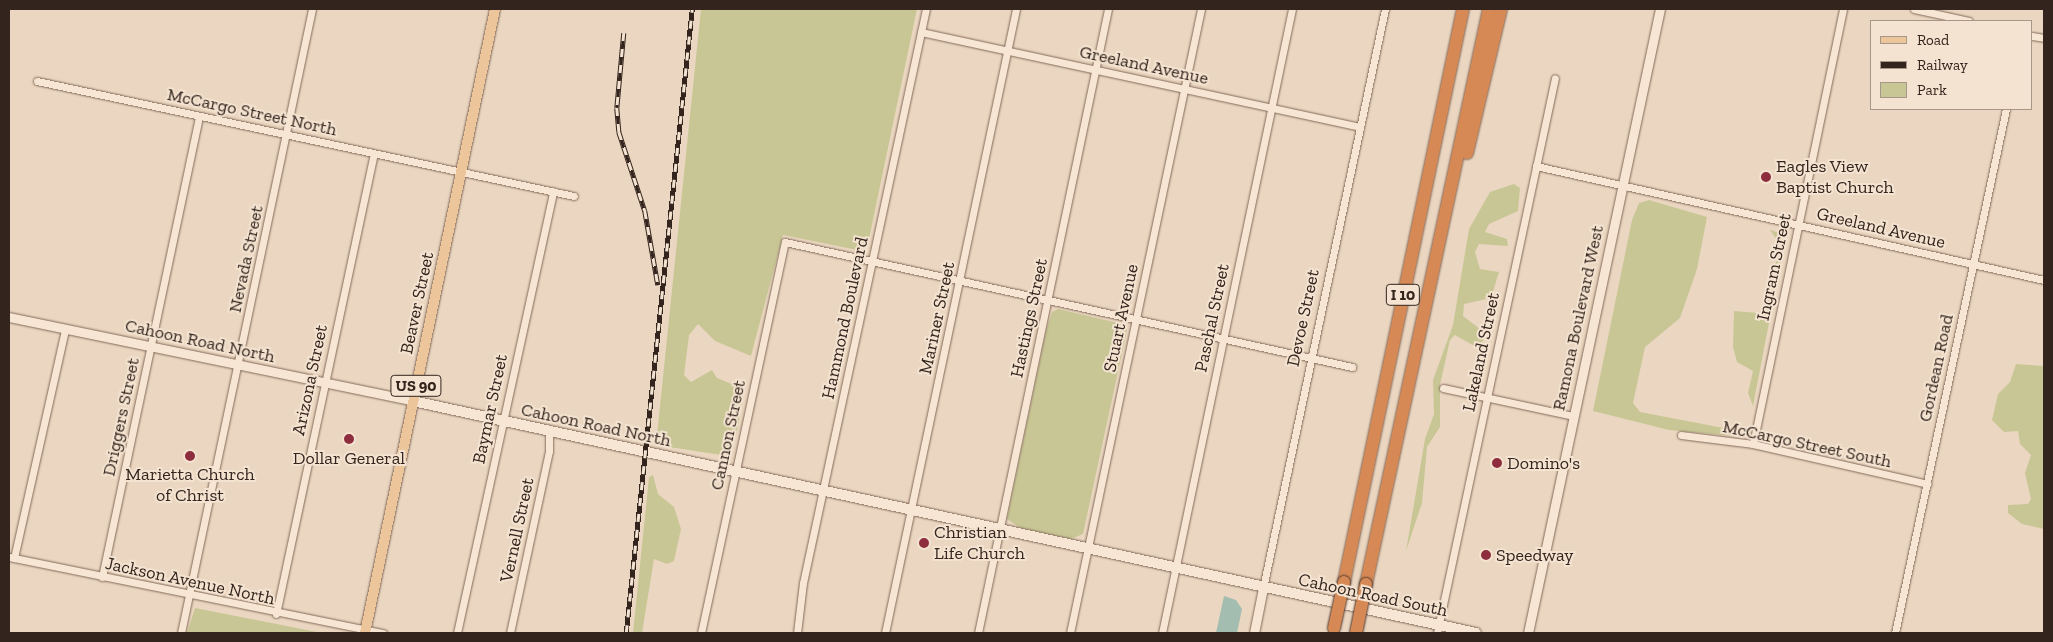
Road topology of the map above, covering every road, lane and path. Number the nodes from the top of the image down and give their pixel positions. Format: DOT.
graph roads {
  1 [pos="312,9"];
  2 [pos="495,9"];
  3 [pos="926,9"];
  4 [pos="1016,9"];
  5 [pos="1108,9"];
  6 [pos="1201,9"];
  7 [pos="1292,9"];
  8 [pos="1385,9"];
  9 [pos="1463,9"];
  10 [pos="1489,9"];
  11 [pos="1501,9"];
  12 [pos="1660,9"];
  13 [pos="1843,9"];
  14 [pos="1914,9"];
  15 [pos="1964,20"];
  16 [pos="921,32"];
  17 [pos="1008,51"];
  18 [pos="1096,70"];
  19 [pos="1555,78"];
  20 [pos="37,81"];
  21 [pos="1184,88"];
  22 [pos="1272,109"];
  23 [pos="2006,110"];
  24 [pos="198,116"];
  25 [pos="1360,127"];
  26 [pos="287,135"];
  27 [pos="374,153"];
  28 [pos="1536,166"];
  29 [pos="462,170"];
  30 [pos="1623,187"];
  31 [pos="553,191"];
  32 [pos="574,196"];
  33 [pos="1798,225"];
  34 [pos="1442,229"];
  35 [pos="873,261"];
  36 [pos="1973,264"];
  37 [pos="960,280"];
  38 [pos="2044,280"];
  39 [pos="1048,300"];
  40 [pos="9,317"];
  41 [pos="1136,320"];
  42 [pos="65,329"];
  43 [pos="1223,339"];
  44 [pos="151,347"];
  45 [pos="1311,358"];
  46 [pos="239,366"];
  47 [pos="1352,367"];
  48 [pos="325,384"];
  49 [pos="1443,388"];
  50 [pos="1487,397"];
  51 [pos="413,401"];
  52 [pos="1574,416"];
  53 [pos="502,421"];
  54 [pos="549,432"];
  55 [pos="1680,435"];
  56 [pos="1753,444"];
  57 [pos="736,472"];
  58 [pos="1927,484"];
  59 [pos="824,491"];
  60 [pos="912,511"];
  61 [pos="1000,530"];
  62 [pos="1088,550"];
  63 [pos="12,558"];
  64 [pos="1176,568"];
  65 [pos="102,577"];
  66 [pos="1263,588"];
  67 [pos="189,595"];
  68 [pos="276,614"];
  69 [pos="1438,629"];
  70 [pos="1334,631"];
  71 [pos="366,632"];
  72 [pos="181,633"];
  73 [pos="383,633"];
  74 [pos="457,633"];
  75 [pos="510,633"];
  76 [pos="701,633"];
  77 [pos="797,633"];
  78 [pos="885,633"];
  79 [pos="978,633"];
  80 [pos="1070,633"];
  81 [pos="1162,633"];
  82 [pos="1254,633"];
  83 [pos="1356,633"];
  84 [pos="1476,633"];
  85 [pos="1528,633"];
  86 [pos="1895,633"];
  1 -- 26 [label="street, Nevada Street"];
  2 -- 29 [label="main road, Beaver Street / US 90"];
  3 -- 16 [label="street, Hammond Boulevard"];
  4 -- 17 [label="street, Mariner Street"];
  5 -- 18 [label="street, Hastings Street"];
  6 -- 21 [label="street, Stuart Avenue"];
  7 -- 22 [label="street, Paschal Street"];
  8 -- 25 [label="street, Devoe Street"];
  9 -- 70 [label="highway, I 10, bridge"];
  10 -- 34 [label="highway, I 10"];
  11 -- 34 [label="highway"];
  12 -- 30 [label="street, Ramona Boulevard West"];
  13 -- 33 [label="street, Ingram Street"];
  14 -- 15 [label="street"];
  16 -- 17 [label="street, Greeland Avenue"];
  16 -- 35 [label="street, Hammond Boulevard"];
  17 -- 18 [label="street, Greeland Avenue"];
  17 -- 37 [label="street, Mariner Street"];
  18 -- 21 [label="street, Greeland Avenue"];
  18 -- 39 [label="street, Hastings Street"];
  19 -- 28 [label="street, Lakeland Street"];
  20 -- 24 [label="street, McCargo Street North"];
  21 -- 22 [label="street, Greeland Avenue"];
  21 -- 41 [label="street, Stuart Avenue"];
  22 -- 25 [label="street, Greeland Avenue"];
  22 -- 43 [label="street, Paschal Street"];
  23 -- 36 [label="street, Gordean Road"];
  24 -- 26 [label="street, McCargo Street North"];
  24 -- 44 [label="street, Driggers Street"];
  25 -- 45 [label="street, Devoe Street"];
  26 -- 27 [label="street, McCargo Street North"];
  26 -- 46 [label="street, Nevada Street"];
  27 -- 29 [label="street, McCargo Street North"];
  27 -- 48 [label="street, Arizona Street"];
  28 -- 30 [label="street, Greeland Avenue"];
  28 -- 50 [label="street, Lakeland Street"];
  29 -- 31 [label="street"];
  29 -- 51 [label="main road, Beaver Street / US 90"];
  30 -- 33 [label="street, Greeland Avenue"];
  30 -- 52 [label="street, Ramona Boulevard West"];
  31 -- 32 [label="street"];
  31 -- 53 [label="street, Baymar Street"];
  33 -- 36 [label="street, Greeland Avenue"];
  33 -- 56 [label="street, Ingram Street"];
  34 -- 83 [label="highway, I 10, bridge"];
  35 -- 37 [label="street"];
  35 -- 57 [label="street, Cannon Street"];
  35 -- 59 [label="street, Hammond Boulevard"];
  36 -- 38 [label="street, Greeland Avenue"];
  36 -- 58 [label="street, Gordean Road"];
  37 -- 39 [label="street"];
  37 -- 60 [label="street, Mariner Street"];
  39 -- 41 [label="street"];
  39 -- 61 [label="street, Hastings Street"];
  40 -- 42 [label="street, Cahoon Road North"];
  41 -- 43 [label="street"];
  41 -- 62 [label="street, Stuart Avenue"];
  42 -- 44 [label="street, Cahoon Road North"];
  42 -- 63 [label="street"];
  43 -- 45 [label="street"];
  43 -- 64 [label="street, Paschal Street"];
  44 -- 46 [label="street, Cahoon Road North"];
  44 -- 65 [label="street, Driggers Street"];
  45 -- 47 [label="street"];
  45 -- 66 [label="street, Devoe Street"];
  46 -- 48 [label="street, Cahoon Road North"];
  46 -- 67 [label="street, Nevada Street"];
  48 -- 51 [label="street, Cahoon Road North"];
  48 -- 68 [label="street, Arizona Street"];
  49 -- 50 [label="street"];
  50 -- 52 [label="street"];
  50 -- 69 [label="street, Lakeland Street"];
  51 -- 53 [label="main road, Cahoon Road North"];
  51 -- 71 [label="main road, Beaver Street / US 90"];
  52 -- 85 [label="street, Ramona Boulevard West"];
  53 -- 54 [label="main road, Cahoon Road North"];
  53 -- 74 [label="street, Baymar Street"];
  54 -- 57 [label="main road, Cahoon Road North"];
  54 -- 75 [label="street, Vernell Street"];
  55 -- 56 [label="street, McCargo Street South"];
  56 -- 58 [label="street, McCargo Street South"];
  57 -- 59 [label="main road, Cahoon Road North"];
  57 -- 76 [label="street, Cannon Street"];
  58 -- 86 [label="street, Gordean Road"];
  59 -- 60 [label="main road, Cahoon Road North"];
  59 -- 77 [label="street, Hammond Boulevard"];
  60 -- 61 [label="main road, Cahoon Road North"];
  60 -- 78 [label="street, Mariner Street"];
  61 -- 62 [label="main road, Cahoon Road North"];
  61 -- 79 [label="street, Hastings Street"];
  62 -- 64 [label="main road, Cahoon Road North"];
  62 -- 80 [label="street, Stuart Avenue"];
  63 -- 65 [label="street, Jackson Avenue North"];
  64 -- 66 [label="main road"];
  64 -- 81 [label="street, Paschal Street"];
  65 -- 67 [label="street, Jackson Avenue North"];
  66 -- 69 [label="main road, Cahoon Road South"];
  66 -- 82 [label="street, Devoe Street"];
  67 -- 68 [label="street, Jackson Avenue North"];
  67 -- 72 [label="street, Nevada Street"];
  68 -- 71 [label="street, Jackson Avenue North"];
  69 -- 84 [label="main road, Cahoon Road South"];
  71 -- 73 [label="street, Jackson Avenue North"];
}
